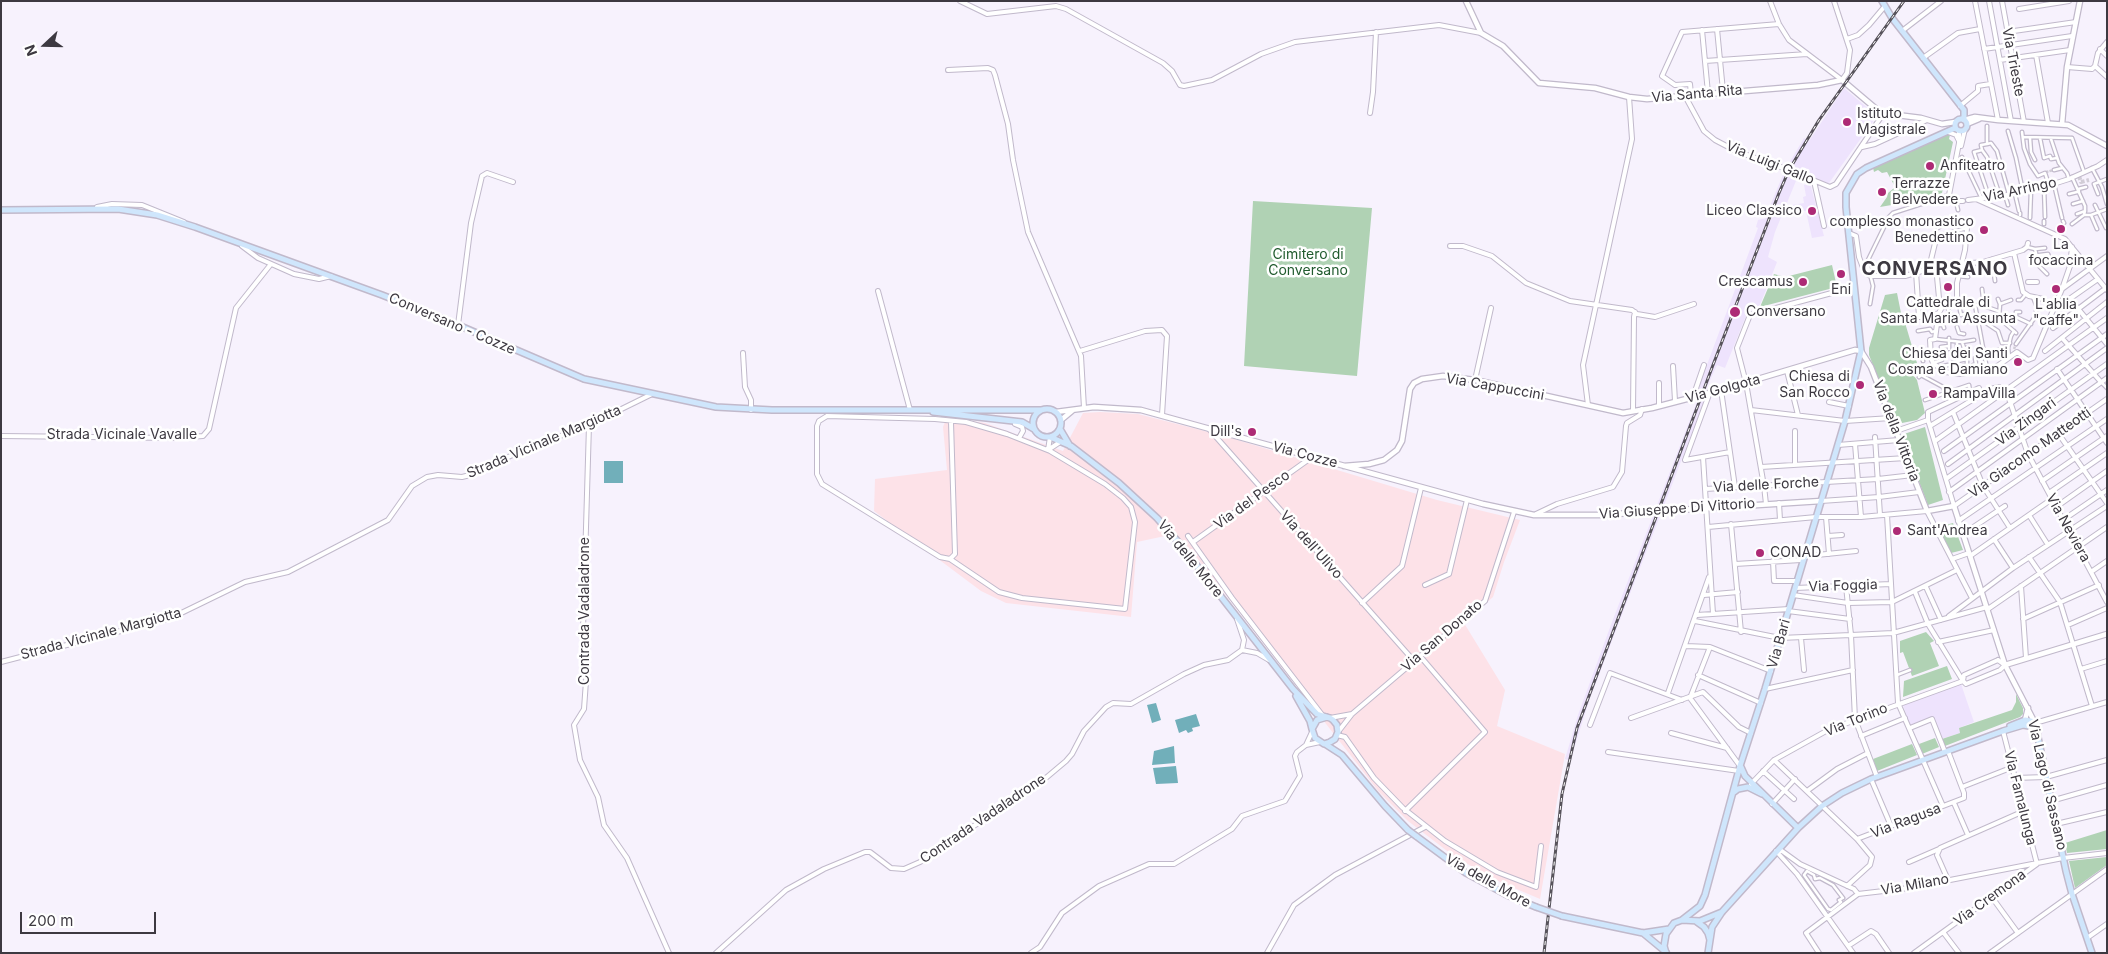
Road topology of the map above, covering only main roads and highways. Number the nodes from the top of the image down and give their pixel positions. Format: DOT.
graph roads {
  1 [pos="1883,3"];
  2 [pos="1965,123"];
  3 [pos="1957,127"];
  4 [pos="1,210"];
  5 [pos="910,410"];
  6 [pos="1041,410"];
  7 [pos="1034,429"];
  8 [pos="1060,429"];
  9 [pos="1050,437"];
  10 [pos="1071,446"];
  11 [pos="1293,689"];
  12 [pos="1327,717"];
  13 [pos="2035,723"];
  14 [pos="1312,731"];
  15 [pos="2003,731"];
  16 [pos="1337,735"];
  17 [pos="1322,743"];
  18 [pos="1342,755"];
  19 [pos="1740,772"];
  20 [pos="1749,783"];
  21 [pos="1733,793"];
  22 [pos="1798,828"];
  23 [pos="1722,912"];
  24 [pos="1682,920"];
  25 [pos="1694,920"];
  26 [pos="1669,929"];
  27 [pos="1643,933"];
  28 [pos="1710,940"];
  29 [pos="1666,952"];
  30 [pos="1708,953"];
  31 [pos="2092,953"];
  1 -- 2 [label="main road"];
  2 -- 3 [label="main road"];
  2 -- 3 [label="main road"];
  3 -- 19 [label="main road, Via Bari"];
  4 -- 5 [label="main road, Conversano - Cozze"];
  5 -- 6 [label="main road"];
  5 -- 7 [label="main road"];
  6 -- 7 [label="main road"];
  6 -- 8 [label="main road"];
  7 -- 9 [label="main road"];
  8 -- 9 [label="main road"];
  8 -- 10 [label="main road"];
  9 -- 10 [label="main road"];
  10 -- 11 [label="main road, Via delle More"];
  11 -- 12 [label="main road"];
  11 -- 14 [label="main road"];
  12 -- 14 [label="main road"];
  12 -- 16 [label="main road"];
  13 -- 15 [label="main road"];
  13 -- 15 [label="main road"];
  13 -- 31 [label="main road, Via Lago di Sassano"];
  14 -- 17 [label="main road"];
  15 -- 22 [label="main road"];
  16 -- 17 [label="main road"];
  16 -- 18 [label="main road"];
  17 -- 18 [label="main road"];
  18 -- 27 [label="main road, Via delle More, bridge"];
  19 -- 20 [label="main road"];
  19 -- 20 [label="main road"];
  19 -- 21 [label="main road, Via Bari"];
  20 -- 21 [label="main road"];
  20 -- 22 [label="main road"];
  21 -- 24 [label="main road, Via Bari"];
  22 -- 23 [label="main road"];
  23 -- 25 [label="main road"];
  23 -- 28 [label="main road"];
  24 -- 25 [label="main road"];
  24 -- 26 [label="main road, Via Bari"];
  25 -- 28 [label="main road"];
  26 -- 27 [label="main road"];
  26 -- 29 [label="main road"];
  27 -- 29 [label="main road"];
  28 -- 30 [label="main road"];
}
